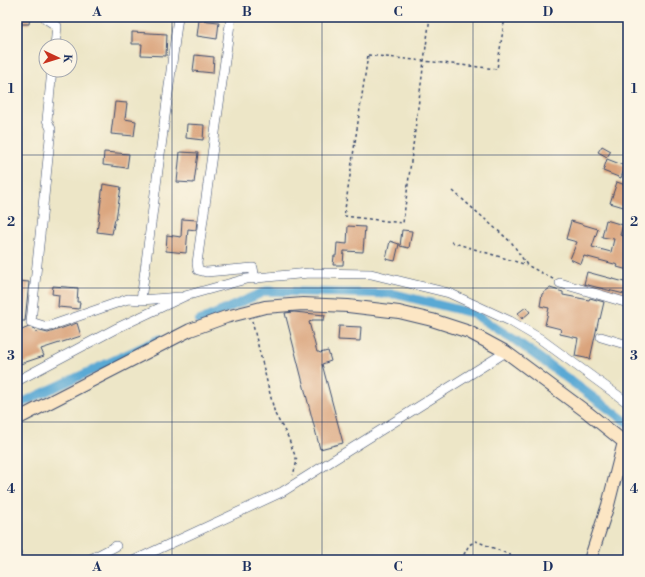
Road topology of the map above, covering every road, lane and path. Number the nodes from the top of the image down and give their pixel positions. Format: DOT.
graph roads {
  1 [pos="46,17"];
  2 [pos="178,17"];
  3 [pos="231,17"];
  4 [pos="430,17"];
  5 [pos="505,17"];
  6 [pos="56,38"];
  7 [pos="424,61"];
  8 [pos="51,78"];
  9 [pos="453,191"];
  10 [pos="451,242"];
  11 [pos="527,265"];
  12 [pos="255,279"];
  13 [pos="560,283"];
  14 [pos="185,296"];
  15 [pos="141,300"];
  16 [pos="628,304"];
  17 [pos="250,311"];
  18 [pos="601,337"];
  19 [pos="628,345"];
  20 [pos="506,352"];
  21 [pos="17,381"];
  22 [pos="628,403"];
  23 [pos="17,419"];
  24 [pos="627,441"];
  25 [pos="290,486"];
  26 [pos="116,546"];
  27 [pos="17,555"];
  28 [pos="18,560"];
  29 [pos="89,560"];
  30 [pos="135,560"];
  31 [pos="461,560"];
  32 [pos="523,560"];
  33 [pos="590,560"];
  1 -- 6 [label="street"];
  2 -- 15 [label="street"];
  3 -- 12 [label="street"];
  4 -- 7 [label="path"];
  5 -- 7 [label="path"];
  7 -- 7 [label="path"];
  8 -- 15 [label="street"];
  9 -- 11 [label="path"];
  10 -- 11 [label="path"];
  11 -- 13 [label="path"];
  12 -- 14 [label="street"];
  12 -- 22 [label="street"];
  13 -- 16 [label="street"];
  14 -- 15 [label="street"];
  14 -- 21 [label="street"];
  17 -- 20 [label="street"];
  17 -- 23 [label="street"];
  17 -- 25 [label="path"];
  18 -- 19 [label="street"];
  20 -- 24 [label="street"];
  20 -- 25 [label="street"];
  24 -- 33 [label="street"];
  25 -- 30 [label="street"];
  26 -- 29 [label="street"];
  27 -- 28 [label="street"];
  31 -- 32 [label="path"];
}
